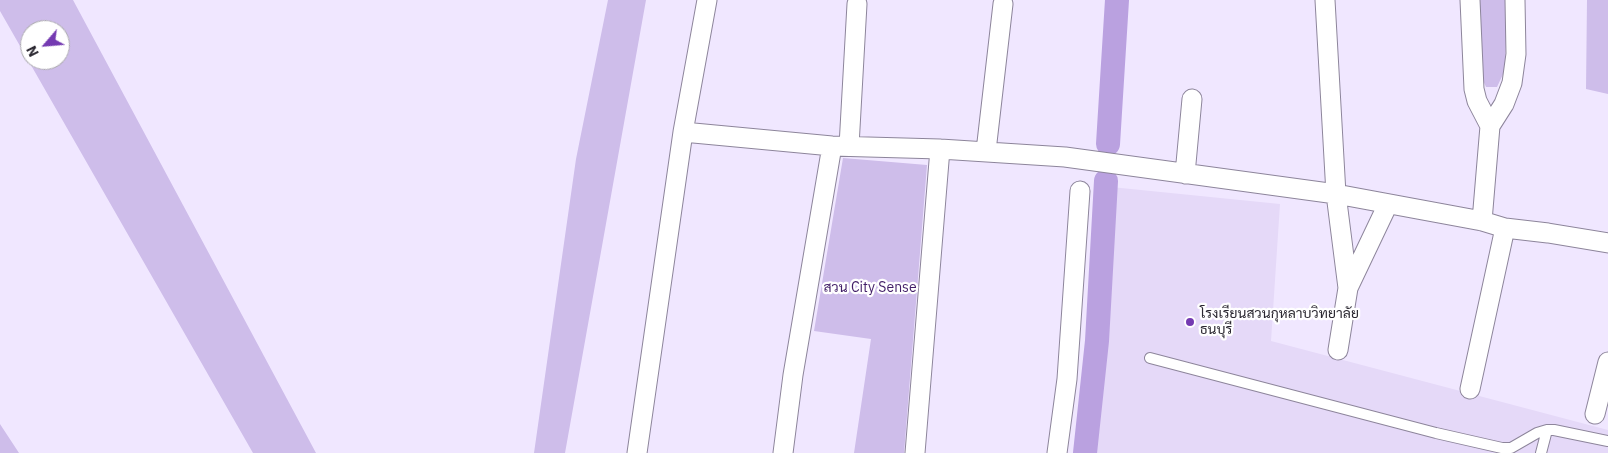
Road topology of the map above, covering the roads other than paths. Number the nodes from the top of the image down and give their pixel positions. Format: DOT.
graph roads {
  1 [pos="707,0"];
  2 [pos="1325,0"];
  3 [pos="1470,0"];
  4 [pos="1515,0"];
  5 [pos="857,4"];
  6 [pos="1003,4"];
  7 [pos="1192,99"];
  8 [pos="1490,126"];
  9 [pos="683,132"];
  10 [pos="841,146"];
  11 [pos="940,148"];
  12 [pos="986,151"];
  13 [pos="1185,174"];
  14 [pos="1080,190"];
  15 [pos="1336,194"];
  16 [pos="1388,204"];
  17 [pos="1482,221"];
  18 [pos="1505,228"];
  19 [pos="1608,242"];
  20 [pos="1348,288"];
  21 [pos="1338,350"];
  22 [pos="1150,358"];
  23 [pos="1608,362"];
  24 [pos="1470,389"];
  25 [pos="1595,414"];
  26 [pos="1547,430"];
  27 [pos="1608,441"];
  28 [pos="637,453"];
  29 [pos="783,453"];
  30 [pos="915,453"];
  31 [pos="1057,453"];
  32 [pos="1541,453"];
  1 -- 9 [label="street"];
  2 -- 15 [label="street"];
  3 -- 8 [label="street"];
  4 -- 8 [label="street"];
  5 -- 10 [label="street"];
  6 -- 12 [label="street"];
  7 -- 13 [label="street"];
  8 -- 17 [label="street"];
  9 -- 10 [label="street"];
  9 -- 28 [label="street"];
  10 -- 11 [label="street"];
  10 -- 29 [label="street"];
  11 -- 12 [label="street"];
  11 -- 30 [label="street"];
  12 -- 13 [label="street"];
  13 -- 15 [label="street"];
  14 -- 31 [label="street"];
  15 -- 16 [label="street"];
  15 -- 20 [label="street"];
  16 -- 17 [label="street"];
  16 -- 20 [label="street"];
  17 -- 18 [label="street"];
  18 -- 19 [label="street"];
  18 -- 24 [label="street"];
  20 -- 21 [label="street"];
  22 -- 26 [label="lane"];
  23 -- 25 [label="street"];
  26 -- 27 [label="lane"];
  26 -- 32 [label="lane"];
}
